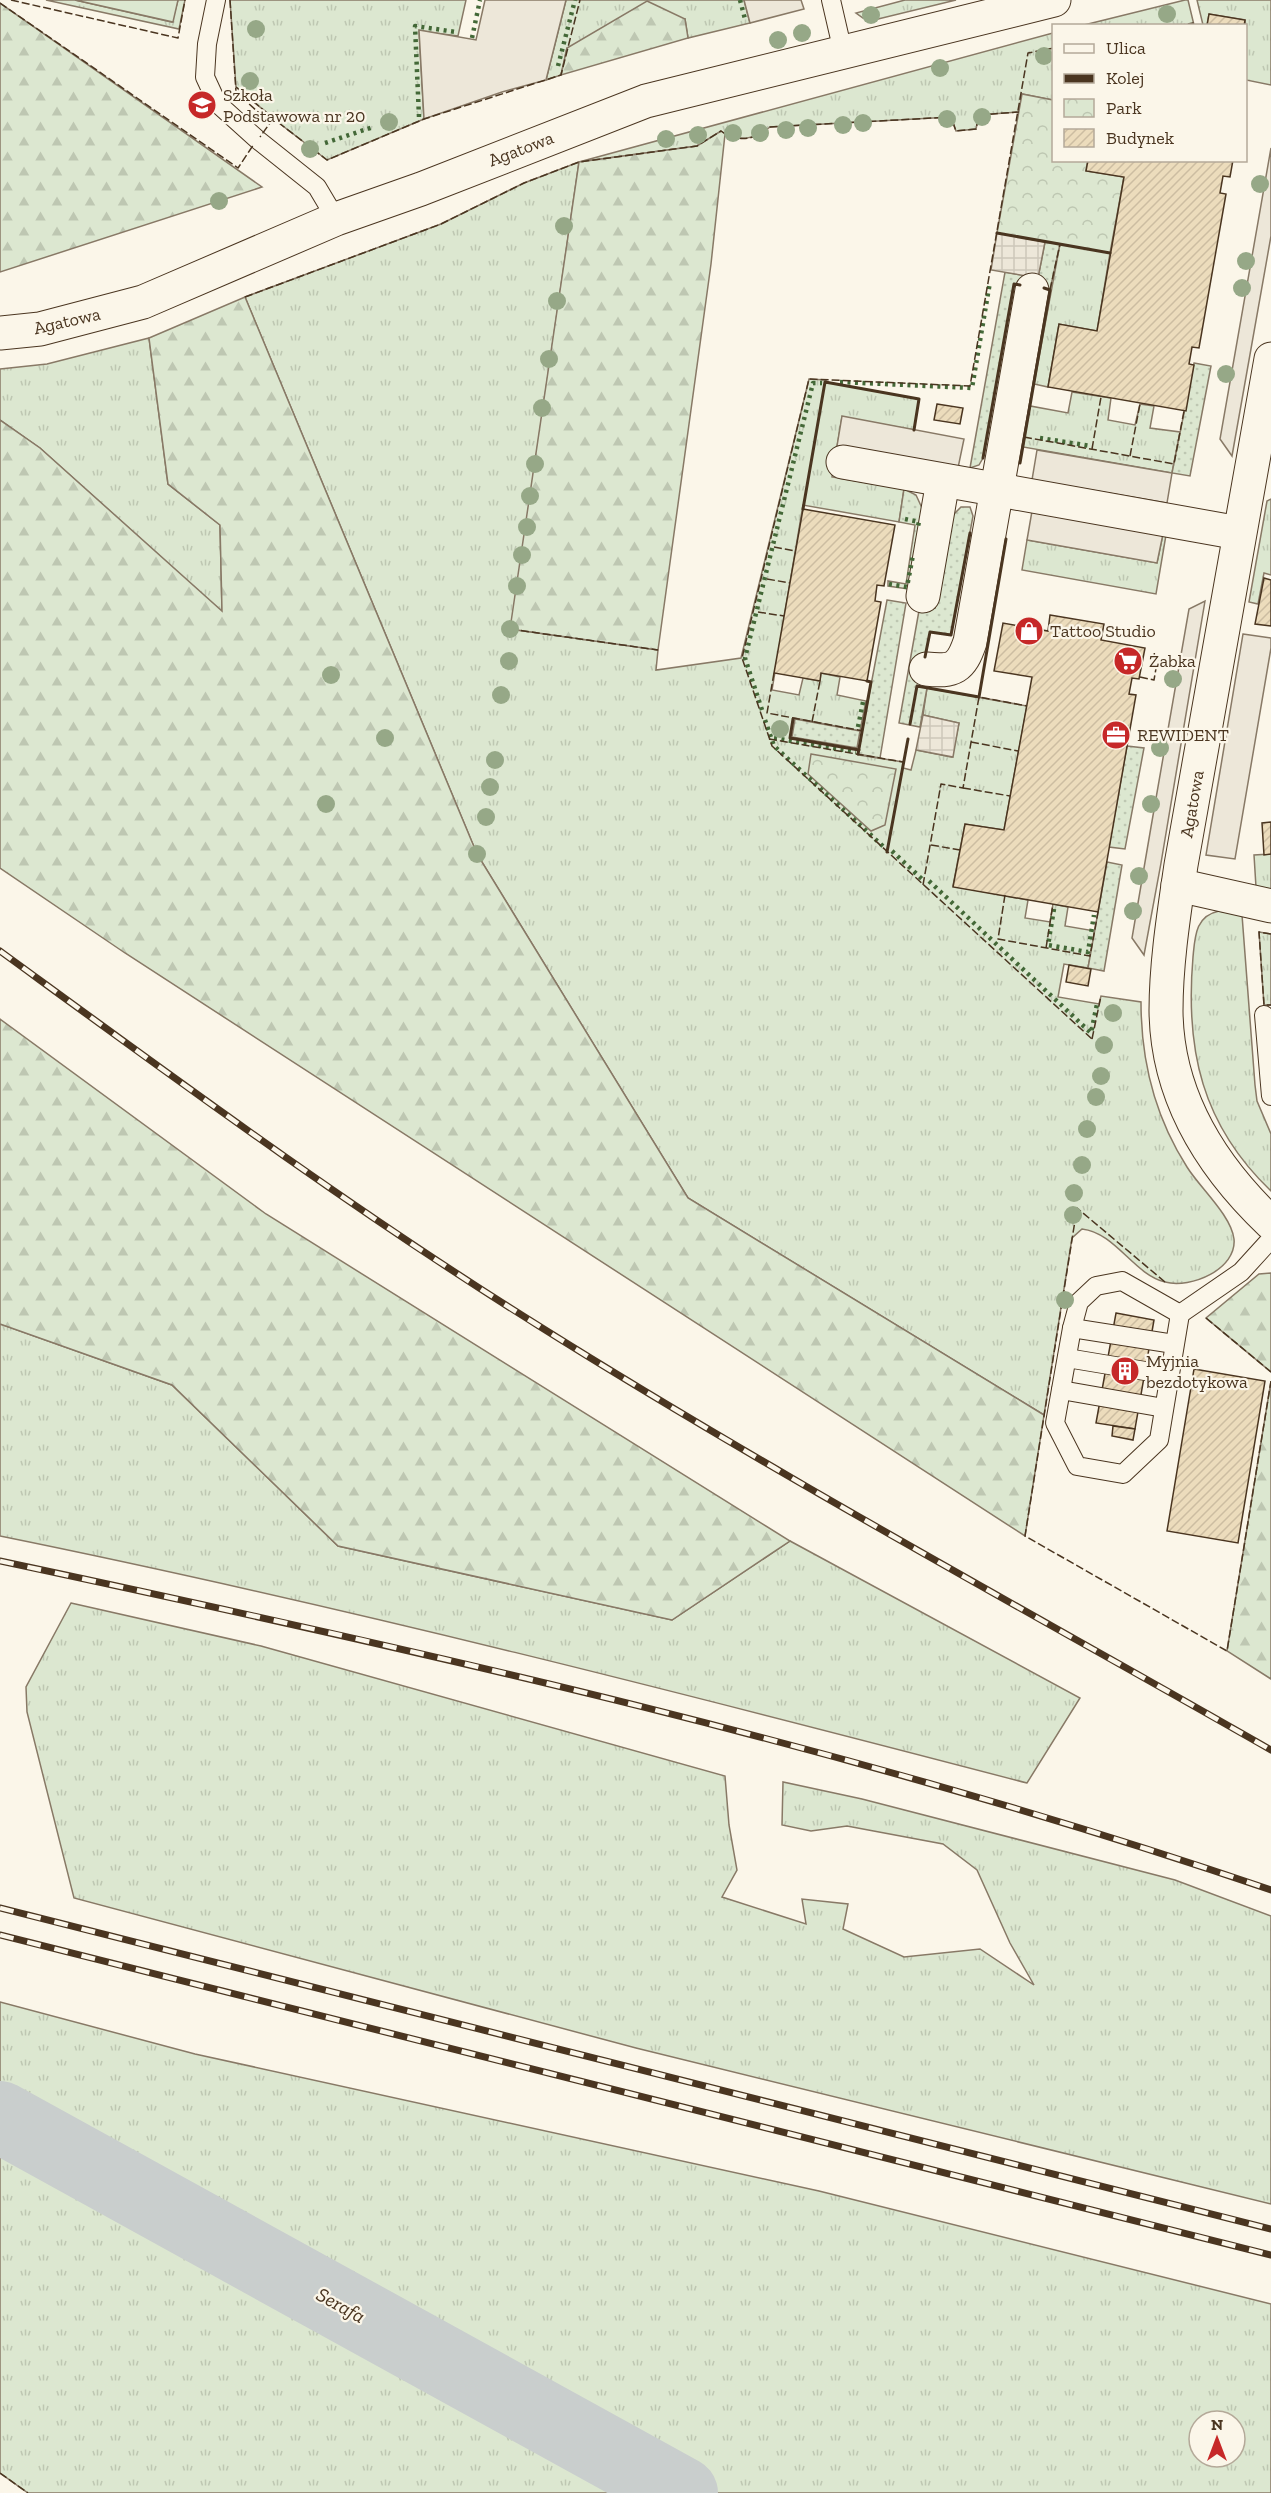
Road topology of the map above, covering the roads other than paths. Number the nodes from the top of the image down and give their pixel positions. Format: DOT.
graph roads {
  1 [pos="216,0"];
  2 [pos="831,0"];
  3 [pos="1054,0"];
  4 [pos="843,52"];
  5 [pos="336,219"];
  6 [pos="1032,290"];
  7 [pos="0,333"];
  8 [pos="1271,359"];
  9 [pos="843,462"];
  10 [pos="1260,471"];
  11 [pos="943,481"];
  12 [pos="998,490"];
  13 [pos="1239,533"];
  14 [pos="922,596"];
  15 [pos="926,669"];
  16 [pos="1178,885"];
  17 [pos="1271,906"];
  18 [pos="1264,1015"];
  19 [pos="1271,1096"];
  20 [pos="1271,1223"];
  21 [pos="1271,1239"];
  22 [pos="1180,1314"];
  23 [pos="1072,1328"];
  24 [pos="1174,1344"];
  25 [pos="1067,1358"];
  26 [pos="1169,1375"];
  27 [pos="1061,1390"];
  28 [pos="1164,1408"];
  1 -- 5 [label="lane"];
  2 -- 4 [label="lane"];
  3 -- 4 [label="street, Agatowa"];
  4 -- 5 [label="street, Agatowa"];
  5 -- 7 [label="street, Agatowa"];
  6 -- 12 [label="street"];
  8 -- 10 [label="street, Agatowa"];
  9 -- 11 [label="street"];
  10 -- 13 [label="street, Agatowa"];
  11 -- 12 [label="street"];
  11 -- 14 [label="street"];
  12 -- 13 [label="street"];
  12 -- 15 [label="street"];
  13 -- 16 [label="street, Agatowa"];
  16 -- 17 [label="street"];
  16 -- 20 [label="street, Agatowa"];
  18 -- 19 [label="lane"];
  21 -- 22 [label="lane"];
  22 -- 23 [label="lane"];
  22 -- 24 [label="lane"];
  23 -- 24 [label="lane"];
  23 -- 25 [label="lane"];
  24 -- 26 [label="lane"];
  25 -- 26 [label="lane"];
  25 -- 27 [label="lane"];
  26 -- 28 [label="lane"];
  27 -- 28 [label="lane"];
  27 -- 28 [label="lane"];
}
